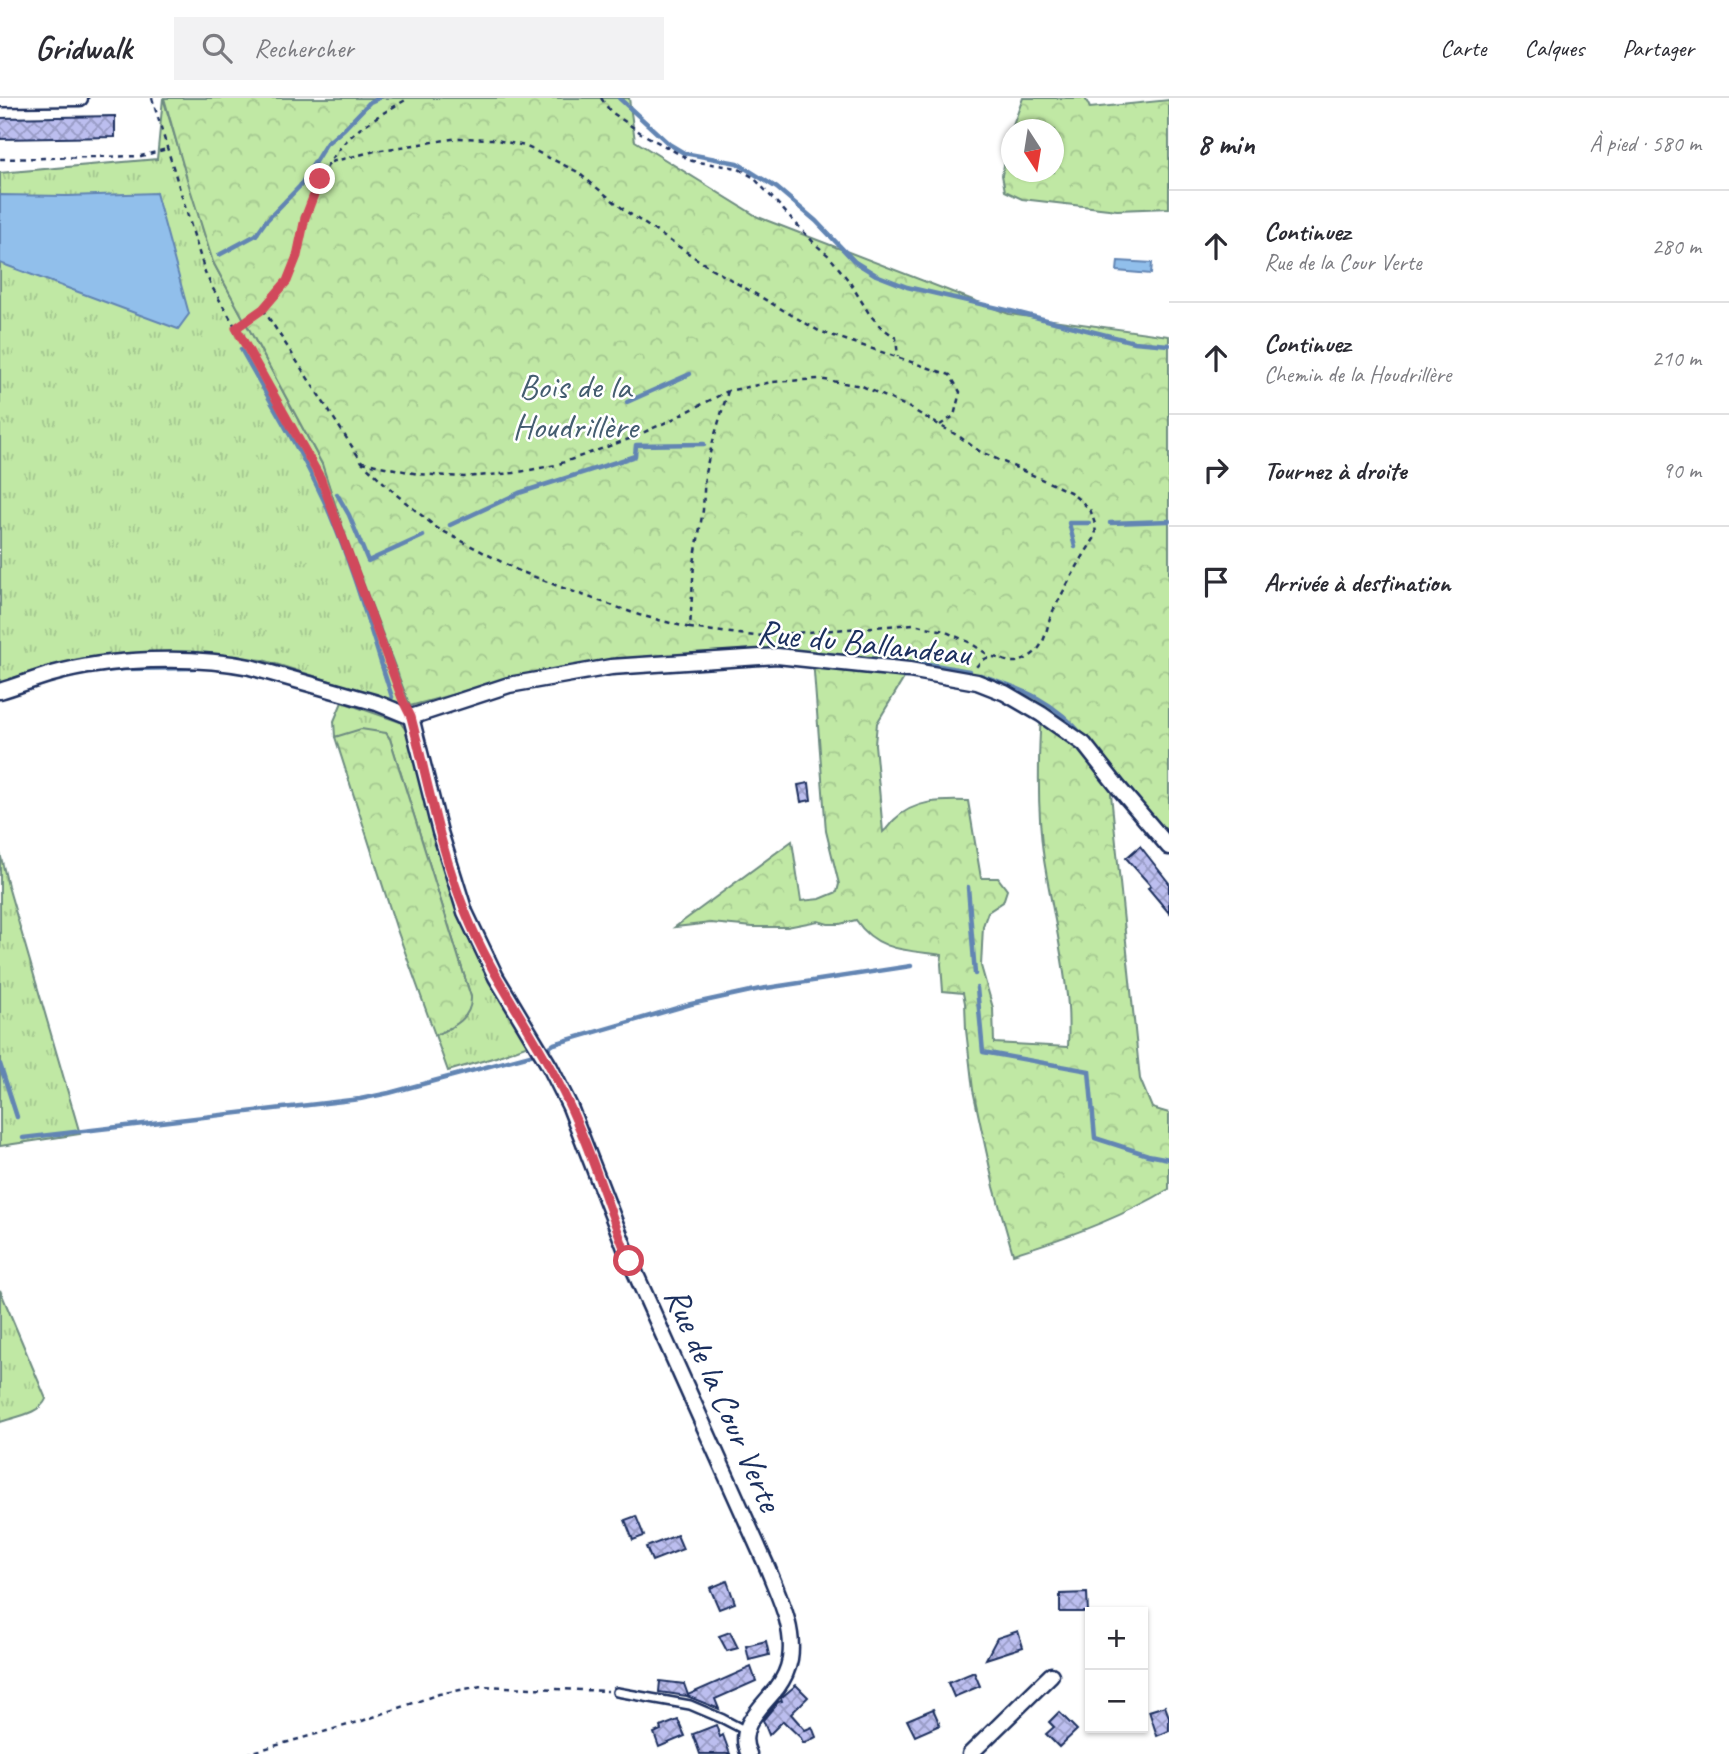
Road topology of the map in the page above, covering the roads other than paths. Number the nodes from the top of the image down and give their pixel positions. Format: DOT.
graph roads {
  1 [pos="61,98"];
  2 [pos="80,98"];
  3 [pos="0,99"];
  4 [pos="0,691"];
  5 [pos="411,717"];
  6 [pos="1169,847"];
  7 [pos="1051,1675"];
  8 [pos="617,1692"];
  9 [pos="746,1731"];
  10 [pos="749,1754"];
  11 [pos="970,1754"];
  1 -- 2 [label="street"];
  1 -- 3 [label="street"];
  4 -- 5 [label="street"];
  5 -- 6 [label="street, Rue du Ballandeau"];
  5 -- 9 [label="street, Rue de la Cour Verte"];
  7 -- 11 [label="street"];
  8 -- 9 [label="lane"];
  9 -- 10 [label="street"];
}
